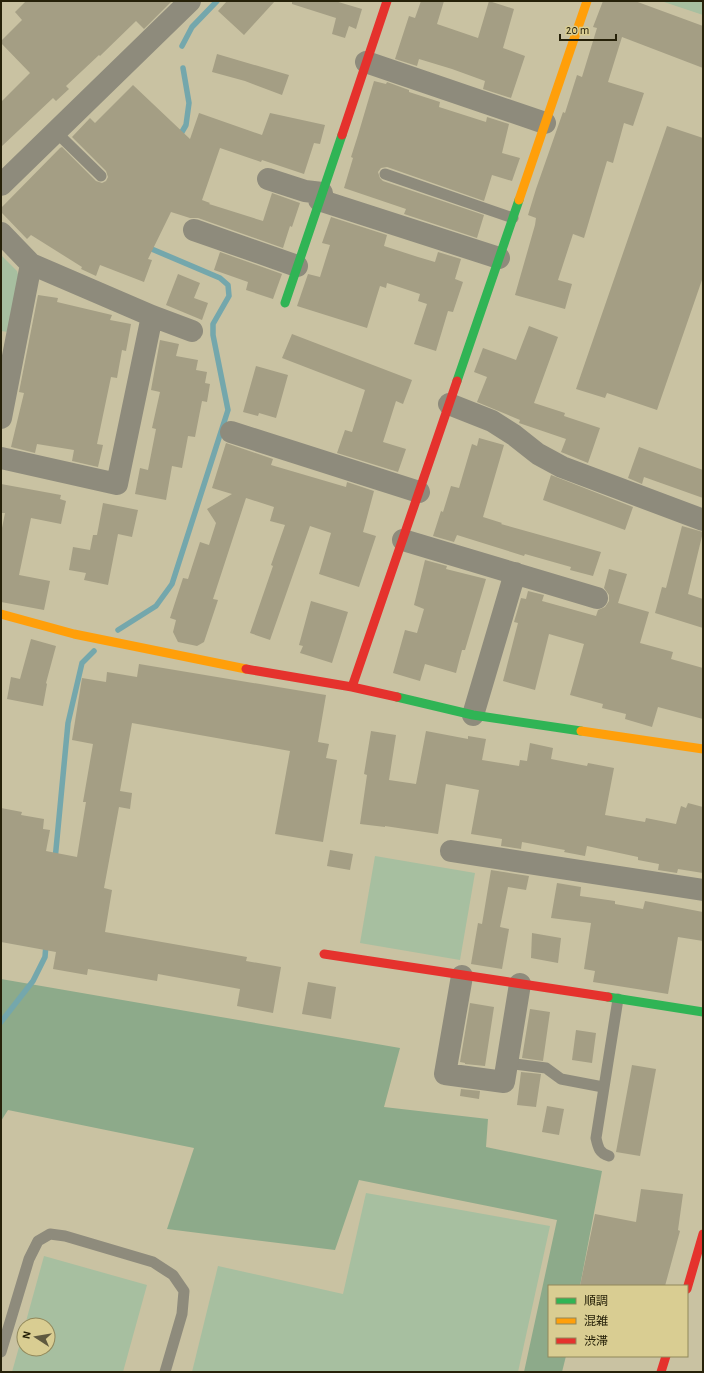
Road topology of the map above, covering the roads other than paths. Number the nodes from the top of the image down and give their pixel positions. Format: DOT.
graph roads {
  1 [pos="190,1"];
  2 [pos="387,1"];
  3 [pos="587,1"];
  4 [pos="366,62"];
  5 [pos="545,123"];
  6 [pos="56,132"];
  7 [pos="385,174"];
  8 [pos="102,176"];
  9 [pos="268,179"];
  10 [pos="1,186"];
  11 [pos="321,197"];
  12 [pos="513,218"];
  13 [pos="194,230"];
  14 [pos="1,233"];
  15 [pos="499,258"];
  16 [pos="31,264"];
  17 [pos="297,266"];
  18 [pos="285,303"];
  19 [pos="152,316"];
  20 [pos="192,331"];
  21 [pos="449,404"];
  22 [pos="1,418"];
  23 [pos="231,432"];
  24 [pos="1,458"];
  25 [pos="419,492"];
  26 [pos="703,520"];
  27 [pos="403,540"];
  28 [pos="515,574"];
  29 [pos="597,598"];
  30 [pos="1,614"];
  31 [pos="352,687"];
  32 [pos="473,715"];
  33 [pos="703,749"];
  34 [pos="451,851"];
  35 [pos="703,890"];
  36 [pos="324,954"];
  37 [pos="462,976"];
  38 [pos="520,984"];
  39 [pos="618,1000"];
  40 [pos="703,1012"];
  41 [pos="507,1063"];
  42 [pos="603,1087"];
  43 [pos="609,1156"];
  44 [pos="703,1234"];
  45 [pos="693,1284"];
  46 [pos="1,1352"];
  47 [pos="666,1357"];
  48 [pos="165,1372"];
  49 [pos="662,1372"];
  1 -- 6 [label="street"];
  2 -- 4 [label="street"];
  3 -- 5 [label="street"];
  4 -- 5 [label="street"];
  4 -- 11 [label="street"];
  5 -- 12 [label="street"];
  6 -- 8 [label="lane"];
  6 -- 10 [label="street"];
  7 -- 12 [label="lane"];
  9 -- 11 [label="street"];
  11 -- 15 [label="street"];
  11 -- 17 [label="street"];
  12 -- 15 [label="street"];
  13 -- 17 [label="street"];
  14 -- 16 [label="street"];
  15 -- 21 [label="street"];
  16 -- 19 [label="street"];
  16 -- 22 [label="street"];
  17 -- 18 [label="street"];
  19 -- 20 [label="street"];
  19 -- 24 [label="street"];
  21 -- 25 [label="street"];
  21 -- 26 [label="street"];
  23 -- 25 [label="street"];
  25 -- 27 [label="street"];
  27 -- 28 [label="street"];
  27 -- 31 [label="street"];
  28 -- 29 [label="street"];
  28 -- 32 [label="street"];
  30 -- 31 [label="street"];
  31 -- 32 [label="street"];
  32 -- 33 [label="street"];
  34 -- 35 [label="street"];
  36 -- 37 [label="street"];
  37 -- 38 [label="street"];
  37 -- 41 [label="street"];
  38 -- 39 [label="street"];
  38 -- 41 [label="street"];
  39 -- 40 [label="street"];
  39 -- 42 [label="lane"];
  41 -- 42 [label="lane"];
  42 -- 43 [label="lane"];
  44 -- 45 [label="street"];
  46 -- 48 [label="lane"];
  47 -- 49 [label="street"];
}
